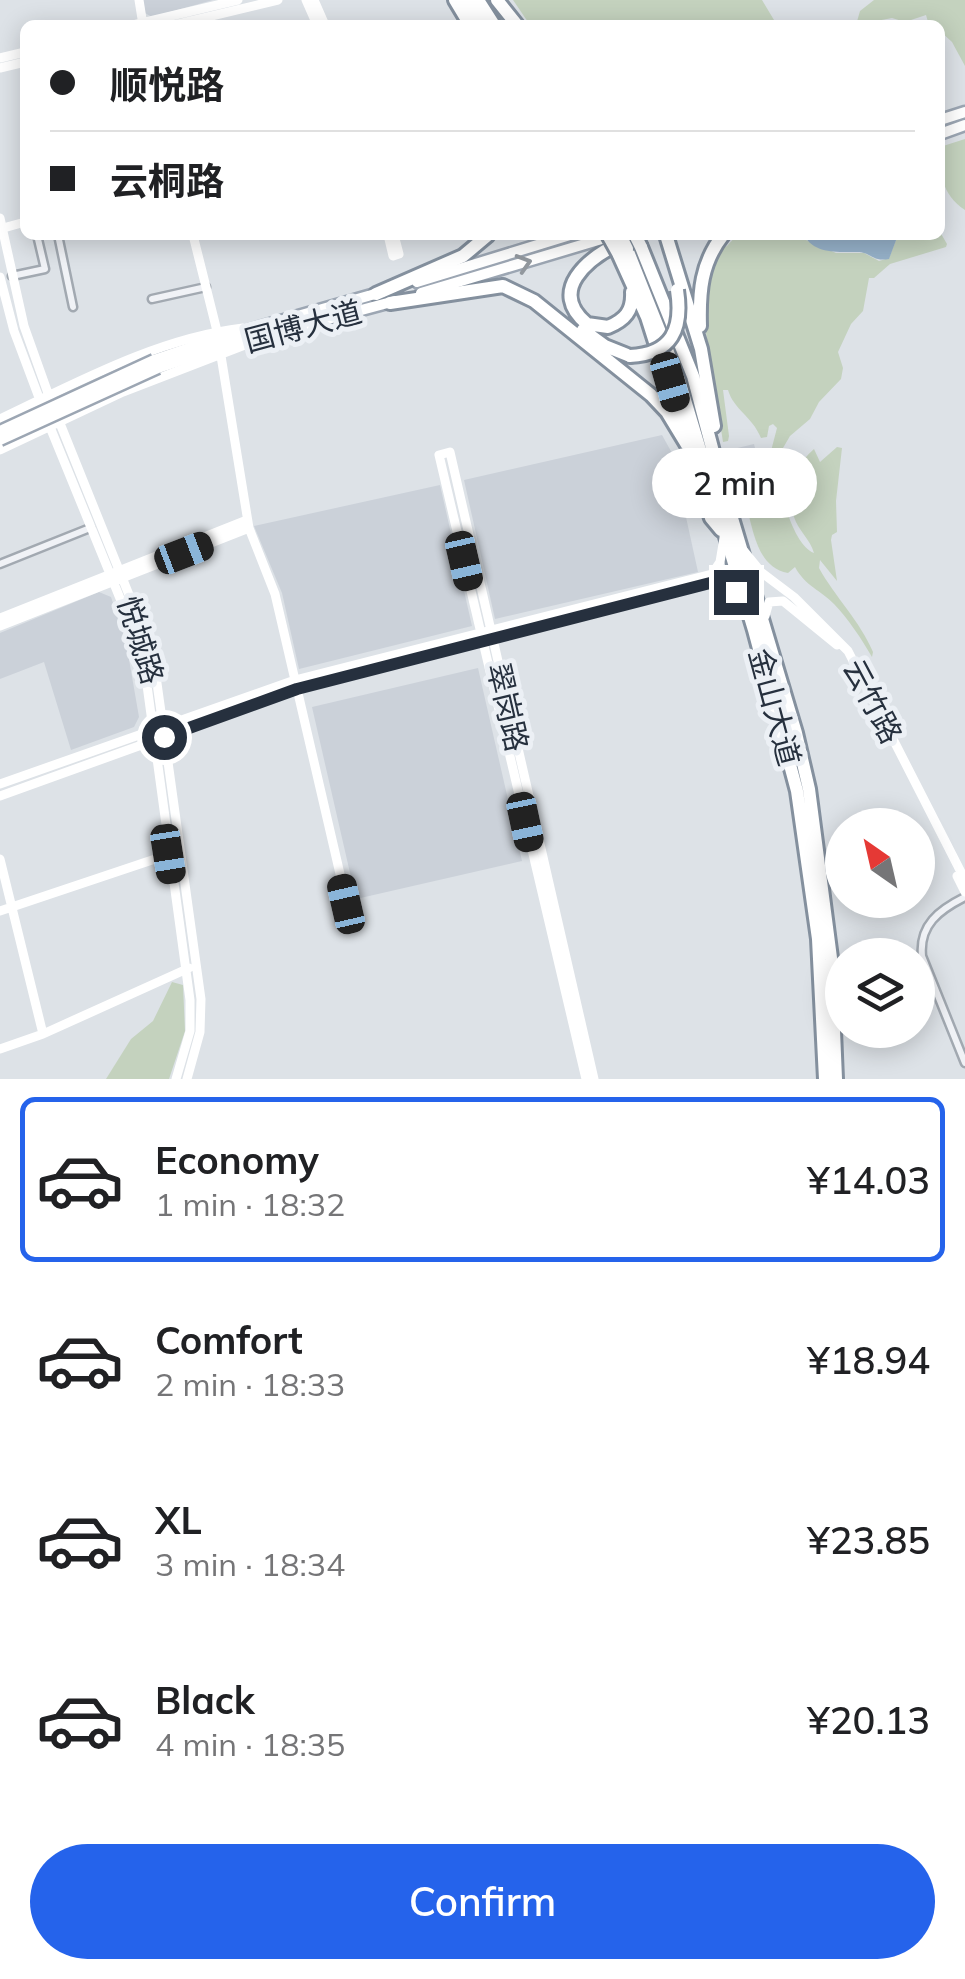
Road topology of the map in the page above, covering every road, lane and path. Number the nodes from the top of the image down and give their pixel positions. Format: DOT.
graph roads {
  1 [pos="238,0"];
  2 [pos="278,0"];
  3 [pos="156,20"];
  4 [pos="195,20"];
  5 [pos="0,218"];
  6 [pos="0,229"];
  7 [pos="39,240"];
  8 [pos="59,240"];
  9 [pos="194,240"];
  10 [pos="392,240"];
  11 [pos="482,240"];
  12 [pos="554,240"];
  13 [pos="601,240"];
  14 [pos="663,240"];
  15 [pos="663,240"];
  16 [pos="720,240"];
  17 [pos="632,244"];
  18 [pos="396,255"];
  19 [pos="5,277"];
  20 [pos="630,280"];
  21 [pos="503,286"];
  22 [pos="206,287"];
  23 [pos="376,294"];
  24 [pos="152,299"];
  25 [pos="390,303"];
  26 [pos="73,307"];
  27 [pos="217,331"];
  28 [pos="261,331"];
  29 [pos="701,349"];
  30 [pos="221,356"];
  31 [pos="156,364"];
  32 [pos="44,398"];
  33 [pos="0,420"];
  34 [pos="55,425"];
  35 [pos="0,430"];
  36 [pos="0,440"];
  37 [pos="687,445"];
  38 [pos="0,450"];
  39 [pos="444,454"];
  40 [pos="725,494"];
  41 [pos="248,524"];
  42 [pos="90,528"];
  43 [pos="724,534"];
  44 [pos="744,552"];
  45 [pos="0,564"];
  46 [pos="115,576"];
  47 [pos="746,602"];
  48 [pos="0,618"];
  49 [pos="766,624"];
  50 [pos="0,626"];
  51 [pos="486,635"];
  52 [pos="296,685"];
  53 [pos="158,733"];
  54 [pos="0,784"];
  55 [pos="0,796"];
  56 [pos="179,850"];
  57 [pos="168,854"];
  58 [pos="0,859"];
  59 [pos="965,880"];
  60 [pos="965,894"];
  61 [pos="346,904"];
  62 [pos="12,907"];
  63 [pos="0,911"];
  64 [pos="191,967"];
  65 [pos="43,1034"];
  66 [pos="0,1049"];
  67 [pos="965,1063"];
  68 [pos="176,1079"];
  69 [pos="187,1079"];
  70 [pos="586,1079"];
  71 [pos="594,1079"];
  72 [pos="825,1079"];
  73 [pos="836,1079"];
  1 -- 3 [label="main road"];
  2 -- 4 [label="main road"];
  5 -- 6 [label="main road, 悦城路"];
  6 -- 19 [label="main road, 悦城路"];
  7 -- 19 [label="street"];
  8 -- 26 [label="street"];
  9 -- 22 [label="main road"];
  10 -- 18 [label="main road"];
  11 -- 23 [label="highway"];
  12 -- 23 [label="main road, 国博大道"];
  25 -- 13 [label="main road, 国博大道, one-way"];
  14 -- 29 [label="highway"];
  15 -- 21 [label="highway, bridge"];
  16 -- 29 [label="highway"];
  17 -- 20 [label="highway"];
  17 -- 20 [label="highway"];
  17 -- 40 [label="highway, 金山大道"];
  17 -- 43 [label="highway, 金山大道"];
  19 -- 32 [label="main road, 悦城路"];
  20 -- 37 [label="highway"];
  21 -- 25 [label="highway"];
  21 -- 37 [label="highway"];
  22 -- 24 [label="street"];
  22 -- 27 [label="main road"];
  23 -- 28 [label="main road, 国博大道"];
  25 -- 28 [label="main road, 国博大道"];
  27 -- 28 [label="main road"];
  27 -- 32 [label="main road"];
  28 -- 30 [label="main road"];
  28 -- 31 [label="main road, 国博大道"];
  29 -- 40 [label="highway"];
  30 -- 34 [label="main road"];
  30 -- 41 [label="main road"];
  31 -- 35 [label="main road, 国博大道, bridge"];
  31 -- 36 [label="main road, 国博大道, bridge"];
  32 -- 33 [label="main road"];
  32 -- 34 [label="main road, 悦城路"];
  34 -- 38 [label="main road"];
  34 -- 42 [label="main road, 悦城路"];
  34 -- 46 [label="main road, 悦城路"];
  37 -- 43 [label="highway"];
  39 -- 51 [label="main road, 翠岗路"];
  40 -- 44 [label="highway, 金山大道"];
  41 -- 46 [label="main road"];
  41 -- 52 [label="main road"];
  42 -- 45 [label="street"];
  42 -- 46 [label="main road, 悦城路"];
  43 -- 47 [label="highway, 金山大道"];
  43 -- 51 [label="main road"];
  44 -- 49 [label="highway, 金山大道"];
  44 -- 59 [label="main road, 云竹路"];
  46 -- 48 [label="main road"];
  46 -- 50 [label="main road"];
  46 -- 53 [label="main road, 悦城路"];
  47 -- 51 [label="main road"];
  47 -- 72 [label="highway, 金山大道"];
  49 -- 60 [label="main road, 云竹路"];
  49 -- 73 [label="highway, 金山大道"];
  51 -- 52 [label="main road"];
  51 -- 70 [label="main road, 翠岗路"];
  51 -- 71 [label="main road, 翠岗路"];
  52 -- 53 [label="main road"];
  52 -- 61 [label="main road"];
  53 -- 54 [label="main road"];
  53 -- 55 [label="main road"];
  53 -- 56 [label="main road, 悦城路"];
  53 -- 57 [label="main road, 悦城路"];
  56 -- 57 [label="main road"];
  56 -- 64 [label="main road, 悦城路"];
  57 -- 62 [label="main road"];
  57 -- 64 [label="main road, 悦城路"];
  58 -- 62 [label="main road"];
  60 -- 67 [label="street"];
  62 -- 63 [label="main road"];
  62 -- 65 [label="main road"];
  64 -- 65 [label="main road"];
  64 -- 68 [label="main road, 悦城路"];
  64 -- 69 [label="main road, 悦城路"];
  65 -- 66 [label="main road"];
}
